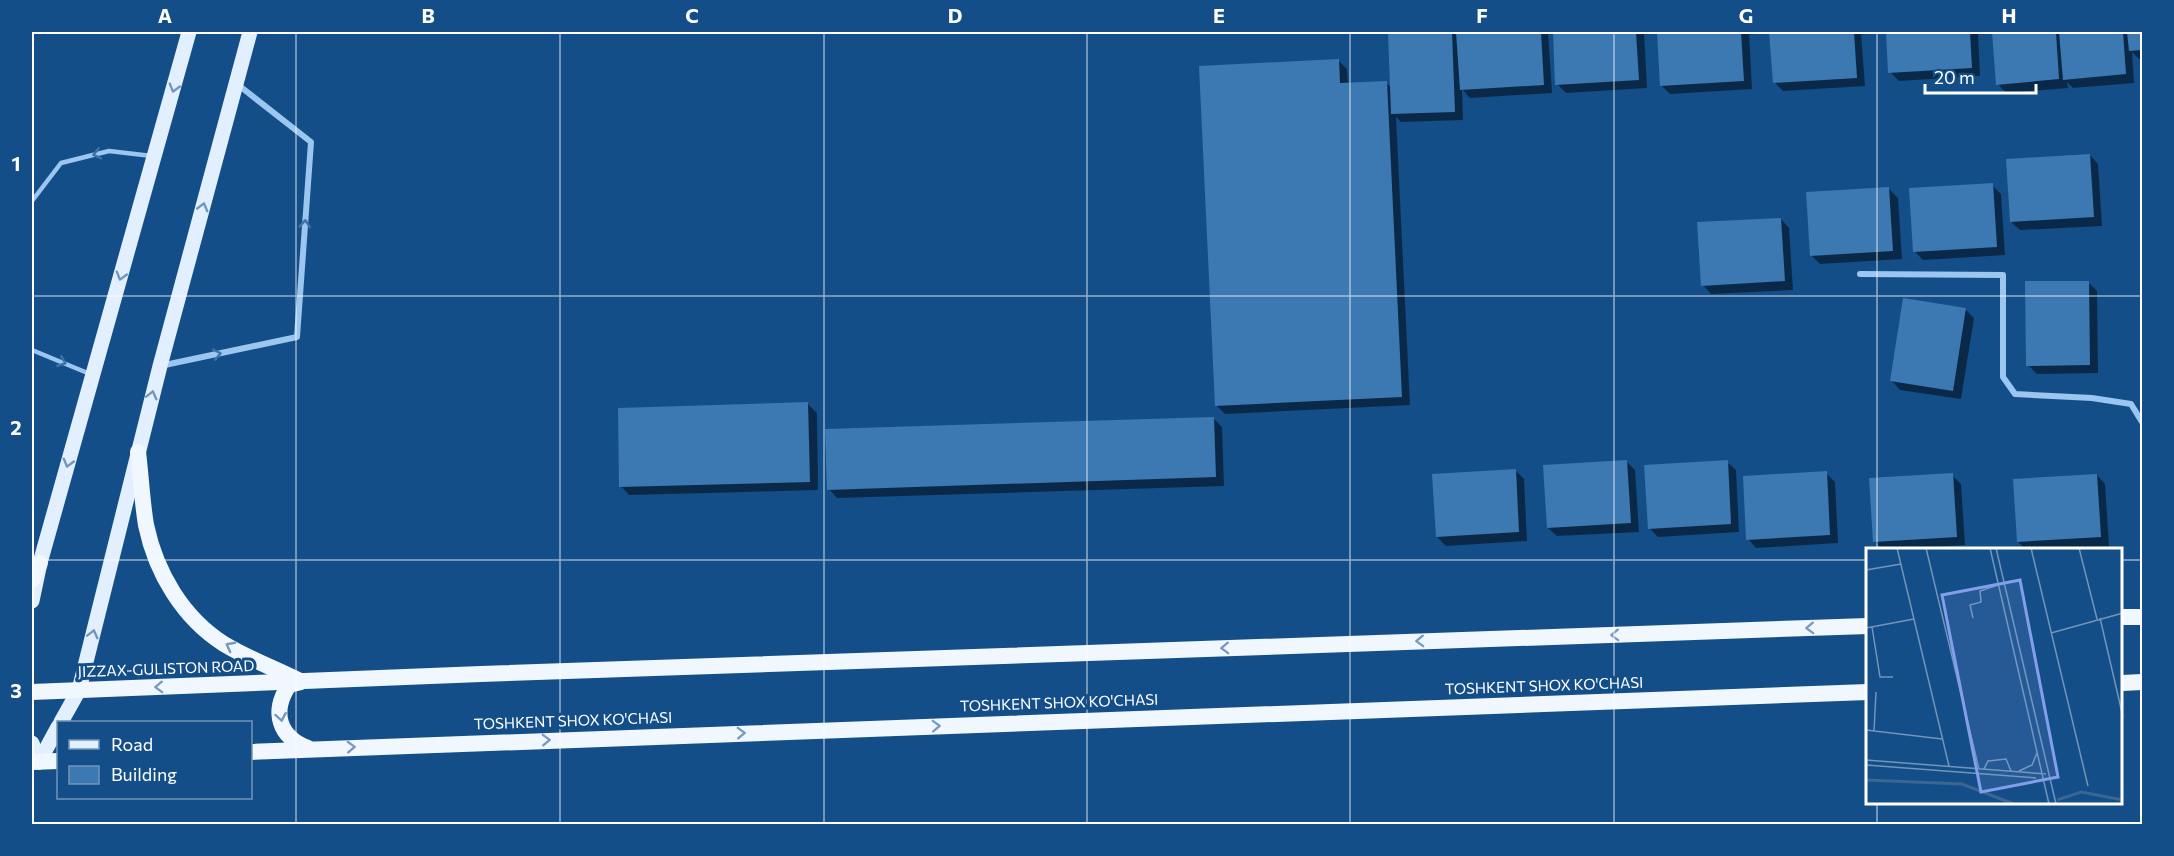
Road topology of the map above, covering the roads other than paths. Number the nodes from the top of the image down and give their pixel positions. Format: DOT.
graph roads {
  1 [pos="189,32"];
  2 [pos="250,32"];
  3 [pos="237,84"];
  4 [pos="155,156"];
  5 [pos="32,201"];
  6 [pos="1860,274"];
  7 [pos="32,350"];
  8 [pos="160,366"];
  9 [pos="93,375"];
  10 [pos="2142,422"];
  11 [pos="138,452"];
  12 [pos="40,563"];
  13 [pos="32,580"];
  14 [pos="32,601"];
  15 [pos="2142,617"];
  16 [pos="2123,618"];
  17 [pos="1866,626"];
  18 [pos="302,682"];
  19 [pos="2142,682"];
  20 [pos="2123,683"];
  21 [pos="79,690"];
  22 [pos="32,692"];
  23 [pos="1866,692"];
  24 [pos="62,721"];
  25 [pos="57,729"];
  26 [pos="32,743"];
  27 [pos="311,749"];
  28 [pos="252,752"];
  29 [pos="57,761"];
  30 [pos="35,762"];
  1 -- 4 [label="main road, one-way"];
  2 -- 3 [label="main road"];
  8 -- 3 [label="main road, one-way"];
  8 -- 3 [label="street, one-way"];
  4 -- 5 [label="lane, one-way"];
  4 -- 9 [label="main road, one-way"];
  6 -- 10 [label="street"];
  7 -- 9 [label="lane, one-way"];
  11 -- 8 [label="main road, one-way"];
  9 -- 12 [label="main road, one-way"];
  18 -- 11 [label="highway, one-way"];
  21 -- 11 [label="main road, one-way"];
  12 -- 13 [label="highway"];
  12 -- 14 [label="main road"];
  15 -- 16 [label="highway"];
  17 -- 18 [label="highway, one-way"];
  18 -- 21 [label="highway, JIZZAX-GULISTON ROAD, one-way"];
  18 -- 27 [label="highway, one-way"];
  19 -- 20 [label="highway"];
  21 -- 22 [label="highway, JIZZAX-GULISTON ROAD"];
  21 -- 24 [label="main road"];
  27 -- 23 [label="highway, TOSHKENT SHOX KO'CHASI, one-way"];
  25 -- 30 [label="main road"];
  26 -- 30 [label="main road"];
  27 -- 28 [label="highway, TOSHKENT SHOX KO'CHASI"];
  29 -- 30 [label="highway"];
}
